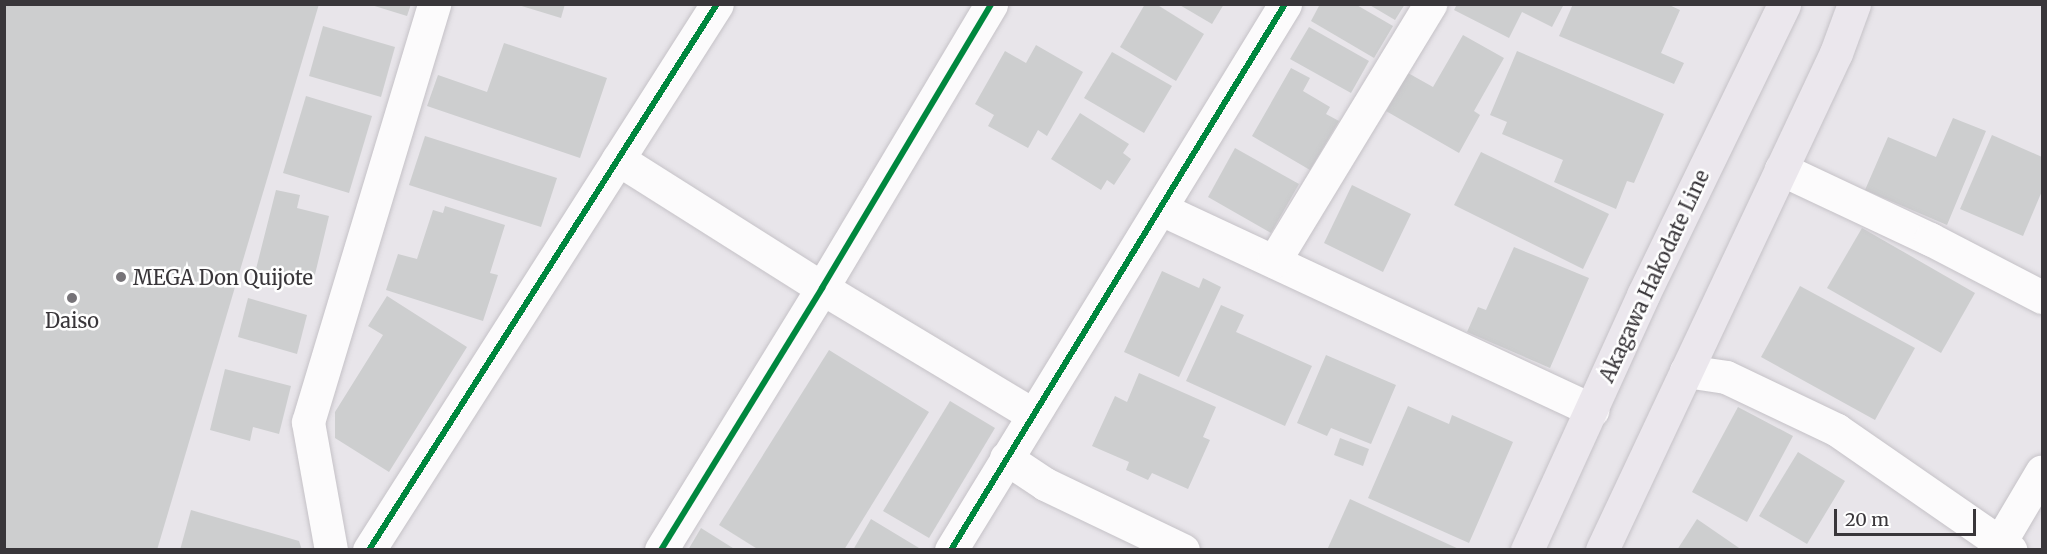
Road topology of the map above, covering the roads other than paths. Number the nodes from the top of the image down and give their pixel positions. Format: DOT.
graph roads {
  1 [pos="434,4"];
  2 [pos="717,4"];
  3 [pos="991,4"];
  4 [pos="1285,4"];
  5 [pos="1430,4"];
  6 [pos="1784,4"];
  7 [pos="1854,4"];
  8 [pos="618,159"];
  9 [pos="1781,169"];
  10 [pos="1161,209"];
  11 [pos="1274,261"];
  12 [pos="822,288"];
  13 [pos="2043,297"];
  14 [pos="1686,370"];
  15 [pos="1592,410"];
  16 [pos="1032,414"];
  17 [pos="1006,458"];
  18 [pos="2043,471"];
  19 [pos="2005,546"];
  20 [pos="332,549"];
  21 [pos="369,549"];
  22 [pos="661,549"];
  23 [pos="951,549"];
  24 [pos="1183,549"];
  25 [pos="1527,549"];
  26 [pos="1602,549"];
  1 -- 20 [label="street"];
  2 -- 8 [label="street"];
  3 -- 12 [label="street"];
  4 -- 10 [label="street"];
  5 -- 11 [label="street"];
  6 -- 15 [label="main road, Akagawa Hakodate Line"];
  7 -- 9 [label="main road"];
  8 -- 12 [label="street"];
  8 -- 21 [label="street"];
  9 -- 13 [label="street"];
  9 -- 14 [label="main road"];
  10 -- 11 [label="street"];
  10 -- 16 [label="street"];
  11 -- 15 [label="street"];
  12 -- 16 [label="street"];
  12 -- 22 [label="street"];
  14 -- 19 [label="street"];
  14 -- 26 [label="main road"];
  15 -- 25 [label="main road, Akagawa Hakodate Line"];
  16 -- 17 [label="street"];
  17 -- 23 [label="street"];
  17 -- 24 [label="street"];
  18 -- 19 [label="street"];
}
